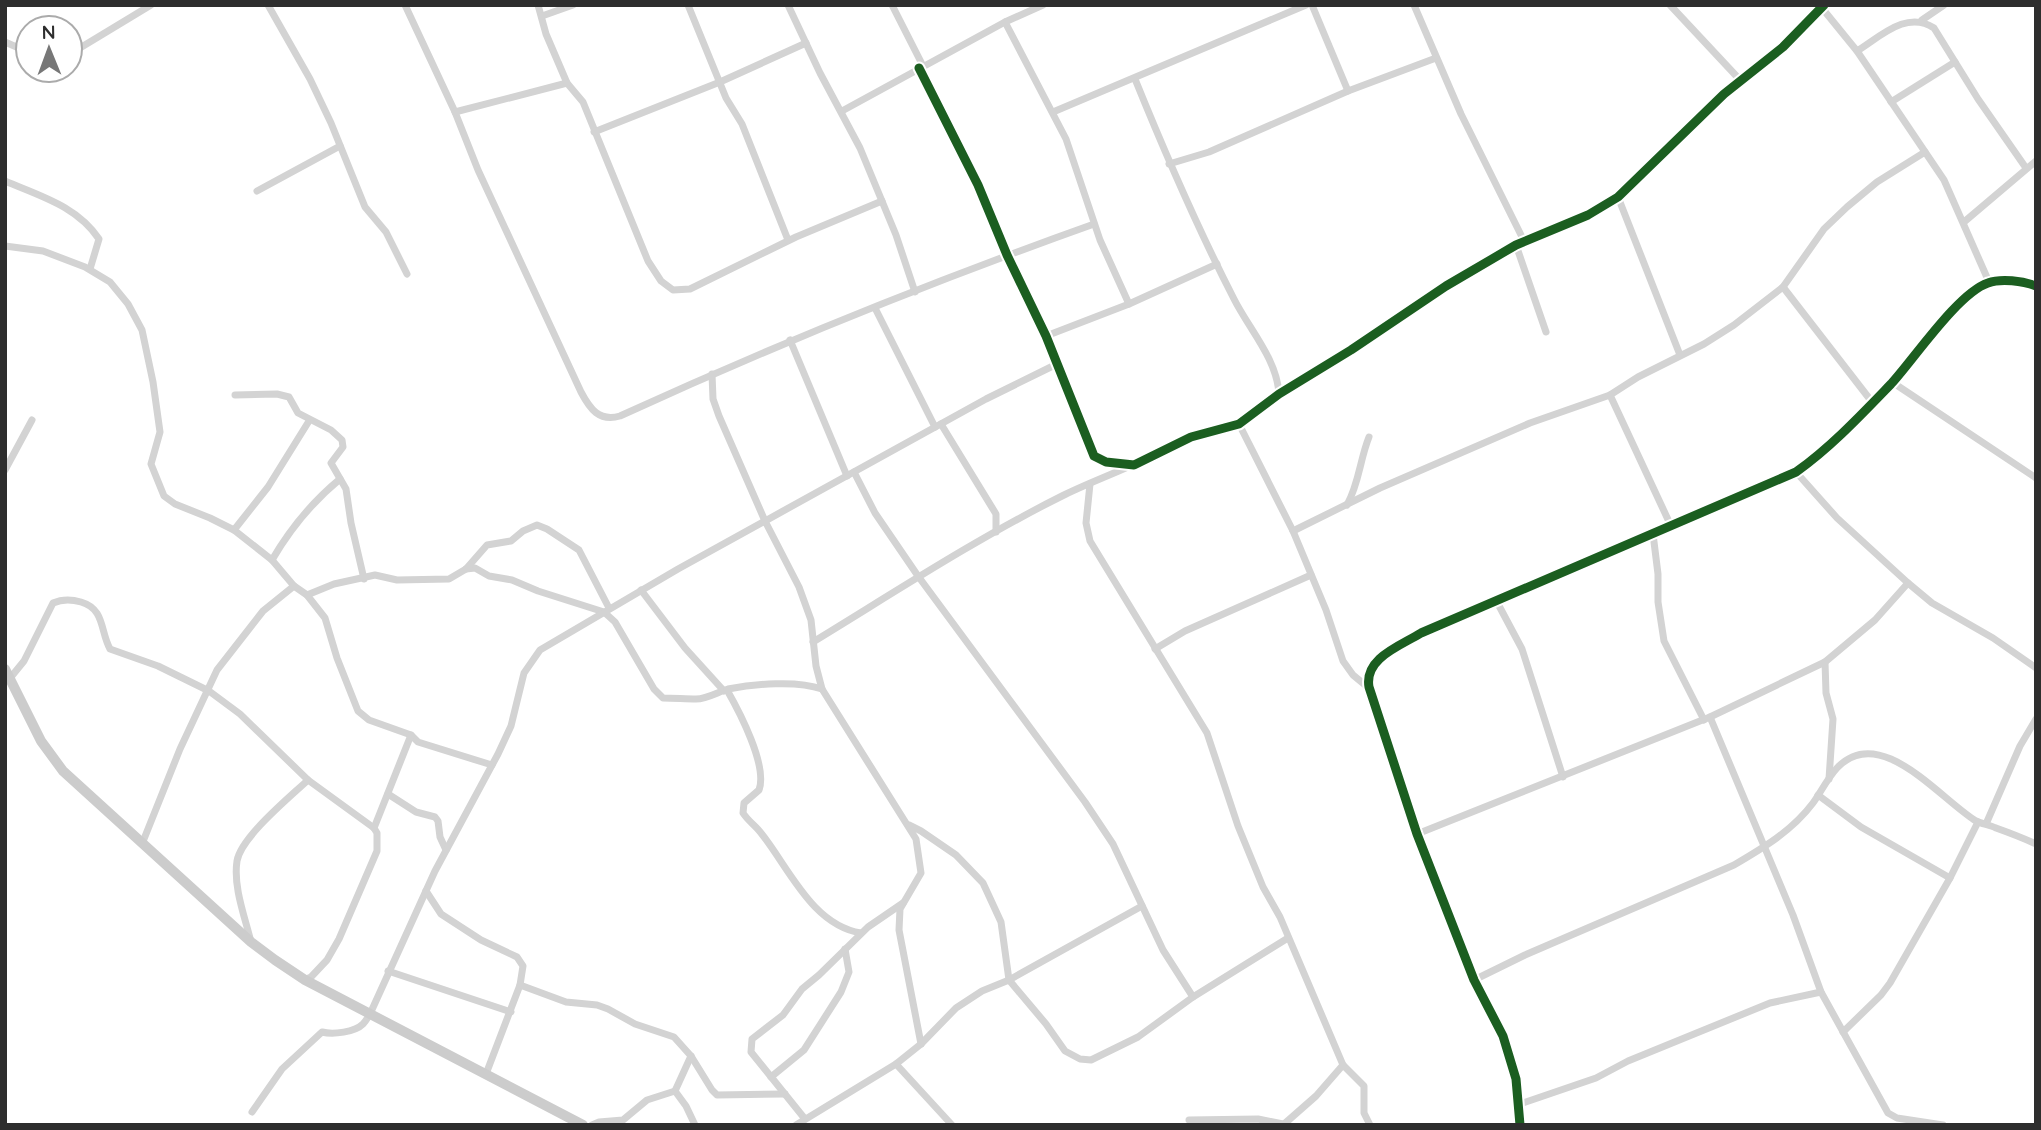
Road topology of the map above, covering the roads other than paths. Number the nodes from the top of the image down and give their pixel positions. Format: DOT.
graph roads {
  1 [pos="152,5"];
  2 [pos="268,5"];
  3 [pos="405,5"];
  4 [pos="538,5"];
  5 [pos="573,5"];
  6 [pos="688,5"];
  7 [pos="788,5"];
  8 [pos="892,5"];
  9 [pos="1043,5"];
  10 [pos="1306,5"];
  11 [pos="1312,5"];
  12 [pos="1414,5"];
  13 [pos="1670,5"];
  14 [pos="1944,5"];
  15 [pos="1823,7"];
  16 [pos="542,16"];
  17 [pos="1922,20"];
  18 [pos="1005,22"];
  19 [pos="806,43"];
  20 [pos="84,46"];
  21 [pos="1857,51"];
  22 [pos="1436,58"];
  23 [pos="1955,62"];
  24 [pos="921,67"];
  25 [pos="1135,79"];
  26 [pos="1741,81"];
  27 [pos="720,82"];
  28 [pos="567,83"];
  29 [pos="1348,91"];
  30 [pos="1891,102"];
  31 [pos="842,111"];
  32 [pos="455,112"];
  33 [pos="1053,112"];
  34 [pos="594,132"];
  35 [pos="341,146"];
  36 [pos="1925,152"];
  37 [pos="2036,160"];
  38 [pos="1169,164"];
  39 [pos="2026,168"];
  40 [pos="5,181"];
  41 [pos="257,191"];
  42 [pos="1618,197"];
  43 [pos="882,201"];
  44 [pos="1964,222"];
  45 [pos="1094,224"];
  46 [pos="788,240"];
  47 [pos="1520,243"];
  48 [pos="5,246"];
  49 [pos="1007,255"];
  50 [pos="1217,264"];
  51 [pos="90,270"];
  52 [pos="407,274"];
  53 [pos="1989,282"];
  54 [pos="1783,286"];
  55 [pos="2036,286"];
  56 [pos="915,292"];
  57 [pos="1129,304"];
  58 [pos="875,308"];
  59 [pos="1546,332"];
  60 [pos="1046,336"];
  61 [pos="790,341"];
  62 [pos="1680,355"];
  63 [pos="1057,364"];
  64 [pos="712,374"];
  65 [pos="1892,382"];
  66 [pos="1279,394"];
  67 [pos="235,395"];
  68 [pos="1611,395"];
  69 [pos="1872,402"];
  70 [pos="32,420"];
  71 [pos="310,421"];
  72 [pos="1239,424"];
  73 [pos="938,425"];
  74 [pos="1369,437"];
  75 [pos="1134,465"];
  76 [pos="5,470"];
  77 [pos="1796,472"];
  78 [pos="850,474"];
  79 [pos="2036,478"];
  80 [pos="340,479"];
  81 [pos="1090,484"];
  82 [pos="1347,505"];
  83 [pos="765,521"];
  84 [pos="1671,526"];
  85 [pos="234,530"];
  86 [pos="1293,531"];
  87 [pos="996,532"];
  88 [pos="1653,534"];
  89 [pos="272,561"];
  90 [pos="466,569"];
  91 [pos="1311,575"];
  92 [pos="918,576"];
  93 [pos="364,579"];
  94 [pos="1908,583"];
  95 [pos="294,586"];
  96 [pos="641,590"];
  97 [pos="307,595"];
  98 [pos="1497,602"];
  99 [pos="606,610"];
  100 [pos="813,642"];
  101 [pos="1155,649"];
  102 [pos="2036,657"];
  103 [pos="1825,662"];
  104 [pos="2034,667"];
  105 [pos="8,673"];
  106 [pos="822,689"];
  107 [pos="1370,689"];
  108 [pos="726,690"];
  109 [pos="209,691"];
  110 [pos="1707,718"];
  111 [pos="2036,719"];
  112 [pos="411,735"];
  113 [pos="492,765"];
  114 [pos="1563,777"];
  115 [pos="1829,779"];
  116 [pos="308,780"];
  117 [pos="388,794"];
  118 [pos="1818,795"];
  119 [pos="1982,823"];
  120 [pos="908,825"];
  121 [pos="374,828"];
  122 [pos="1417,834"];
  123 [pos="142,844"];
  124 [pos="2036,844"];
  125 [pos="1765,847"];
  126 [pos="446,850"];
  127 [pos="1950,878"];
  128 [pos="426,891"];
  129 [pos="905,901"];
  130 [pos="1142,906"];
  131 [pos="861,933"];
  132 [pos="1287,938"];
  133 [pos="251,942"];
  134 [pos="845,949"];
  135 [pos="388,971"];
  136 [pos="305,980"];
  137 [pos="1009,980"];
  138 [pos="1474,980"];
  139 [pos="520,985"];
  140 [pos="1821,992"];
  141 [pos="1194,997"];
  142 [pos="511,1012"];
  143 [pos="370,1014"];
  144 [pos="1843,1032"];
  145 [pos="921,1044"];
  146 [pos="691,1056"];
  147 [pos="897,1063"];
  148 [pos="1343,1065"];
  149 [pos="486,1074"];
  150 [pos="771,1077"];
  151 [pos="676,1091"];
  152 [pos="785,1094"];
  153 [pos="1520,1104"];
  154 [pos="252,1112"];
  155 [pos="805,1119"];
  156 [pos="1189,1120"];
  157 [pos="583,1124"];
  158 [pos="1930,1124"];
  159 [pos="592,1125"];
  160 [pos="695,1125"];
  161 [pos="796,1125"];
  162 [pos="952,1125"];
  163 [pos="1283,1125"];
  164 [pos="1370,1125"];
  165 [pos="1520,1125"];
  166 [pos="1943,1125"];
  1 -- 20 [label="street"];
  2 -- 35 [label="street"];
  3 -- 32 [label="street"];
  4 -- 16 [label="street"];
  5 -- 16 [label="street"];
  6 -- 27 [label="street"];
  7 -- 19 [label="street"];
  8 -- 24 [label="street"];
  9 -- 18 [label="street"];
  10 -- 25 [label="street"];
  11 -- 29 [label="street"];
  12 -- 22 [label="street"];
  13 -- 26 [label="street"];
  14 -- 17 [label="street"];
  15 -- 21 [label="street"];
  15 -- 26 [label="street"];
  16 -- 28 [label="street"];
  17 -- 21 [label="street"];
  17 -- 23 [label="street"];
  18 -- 24 [label="street"];
  18 -- 33 [label="street"];
  19 -- 27 [label="street"];
  19 -- 31 [label="street"];
  21 -- 30 [label="street"];
  22 -- 29 [label="street"];
  22 -- 47 [label="street"];
  23 -- 30 [label="street"];
  23 -- 39 [label="street"];
  24 -- 31 [label="street"];
  24 -- 49 [label="street"];
  25 -- 33 [label="street"];
  25 -- 38 [label="street"];
  26 -- 42 [label="street"];
  27 -- 34 [label="street"];
  27 -- 46 [label="street"];
  28 -- 32 [label="street"];
  28 -- 34 [label="street"];
  29 -- 38 [label="street"];
  30 -- 36 [label="street"];
  31 -- 43 [label="street"];
  32 -- 64 [label="street"];
  33 -- 45 [label="street"];
  34 -- 46 [label="street"];
  35 -- 41 [label="street"];
  35 -- 52 [label="street"];
  36 -- 44 [label="street"];
  36 -- 54 [label="street"];
  37 -- 39 [label="street"];
  38 -- 50 [label="street"];
  39 -- 44 [label="street"];
  40 -- 51 [label="street"];
  42 -- 47 [label="street"];
  42 -- 62 [label="street"];
  43 -- 46 [label="street"];
  43 -- 56 [label="street"];
  44 -- 53 [label="street"];
  45 -- 49 [label="street"];
  45 -- 57 [label="street"];
  47 -- 59 [label="street"];
  47 -- 66 [label="street"];
  48 -- 51 [label="street"];
  49 -- 56 [label="street"];
  49 -- 60 [label="street"];
  50 -- 57 [label="street"];
  50 -- 66 [label="street"];
  51 -- 85 [label="street"];
  53 -- 55 [label="street"];
  53 -- 65 [label="street"];
  54 -- 62 [label="street"];
  54 -- 69 [label="street"];
  56 -- 58 [label="street"];
  57 -- 60 [label="street"];
  58 -- 61 [label="street"];
  58 -- 73 [label="street"];
  60 -- 63 [label="street"];
  61 -- 64 [label="street"];
  61 -- 78 [label="street"];
  62 -- 68 [label="street"];
  63 -- 73 [label="street"];
  63 -- 75 [label="street"];
  64 -- 83 [label="street"];
  65 -- 69 [label="street"];
  65 -- 79 [label="street"];
  66 -- 72 [label="street"];
  67 -- 71 [label="street"];
  68 -- 82 [label="street"];
  68 -- 84 [label="street"];
  69 -- 77 [label="street"];
  70 -- 76 [label="street"];
  71 -- 80 [label="street"];
  71 -- 85 [label="street"];
  72 -- 75 [label="street"];
  72 -- 86 [label="street"];
  73 -- 78 [label="street"];
  73 -- 87 [label="street"];
  74 -- 82 [label="street"];
  75 -- 81 [label="street"];
  77 -- 84 [label="street"];
  77 -- 94 [label="street"];
  78 -- 83 [label="street"];
  78 -- 92 [label="street"];
  80 -- 89 [label="street"];
  80 -- 93 [label="street"];
  81 -- 87 [label="street"];
  81 -- 101 [label="street"];
  82 -- 86 [label="street"];
  83 -- 96 [label="street"];
  83 -- 100 [label="street"];
  84 -- 88 [label="street"];
  85 -- 89 [label="street"];
  86 -- 91 [label="street"];
  87 -- 92 [label="street"];
  88 -- 98 [label="street"];
  88 -- 110 [label="street"];
  89 -- 95 [label="street"];
  90 -- 93 [label="street"];
  90 -- 99 [label="street"];
  90 -- 99 [label="street"];
  91 -- 101 [label="street"];
  91 -- 107 [label="street"];
  92 -- 100 [label="street"];
  92 -- 130 [label="street"];
  93 -- 97 [label="street"];
  94 -- 103 [label="street"];
  94 -- 104 [label="street"];
  95 -- 97 [label="street"];
  95 -- 109 [label="street"];
  96 -- 99 [label="street"];
  96 -- 108 [label="street"];
  97 -- 112 [label="street"];
  98 -- 107 [label="street"];
  98 -- 114 [label="street"];
  99 -- 108 [label="street"];
  99 -- 113 [label="street"];
  100 -- 106 [label="street"];
  101 -- 132 [label="street"];
  102 -- 104 [label="street"];
  103 -- 110 [label="street"];
  103 -- 115 [label="street"];
  105 -- 109 [label="street"];
  105 -- 123 [label="street"];
  106 -- 108 [label="street"];
  106 -- 120 [label="street"];
  107 -- 122 [label="street"];
  108 -- 131 [label="street"];
  109 -- 116 [label="street"];
  109 -- 123 [label="street"];
  110 -- 114 [label="street"];
  110 -- 125 [label="street"];
  111 -- 119 [label="street"];
  112 -- 113 [label="street"];
  112 -- 117 [label="street"];
  113 -- 126 [label="street"];
  114 -- 122 [label="street"];
  115 -- 118 [label="street"];
  115 -- 119 [label="street"];
  116 -- 121 [label="street"];
  116 -- 133 [label="street"];
  117 -- 121 [label="street"];
  117 -- 126 [label="street"];
  118 -- 125 [label="street"];
  118 -- 127 [label="street"];
  119 -- 124 [label="street"];
  119 -- 127 [label="street"];
  120 -- 129 [label="street"];
  120 -- 137 [label="street"];
  121 -- 136 [label="street"];
  122 -- 138 [label="street"];
  123 -- 133 [label="street"];
  125 -- 138 [label="street"];
  125 -- 140 [label="street"];
  126 -- 128 [label="street"];
  127 -- 144 [label="street"];
  128 -- 135 [label="street"];
  128 -- 139 [label="street"];
  129 -- 131 [label="street"];
  129 -- 145 [label="street"];
  130 -- 137 [label="street"];
  130 -- 141 [label="street"];
  131 -- 134 [label="street"];
  132 -- 141 [label="street"];
  132 -- 148 [label="street"];
  133 -- 136 [label="street"];
  134 -- 150 [label="street"];
  134 -- 150 [label="street"];
  135 -- 142 [label="street"];
  135 -- 143 [label="street"];
  136 -- 143 [label="street"];
  137 -- 141 [label="street"];
  137 -- 145 [label="street"];
  138 -- 153 [label="street"];
  139 -- 142 [label="street"];
  139 -- 146 [label="street"];
  140 -- 144 [label="street"];
  140 -- 153 [label="street"];
  142 -- 149 [label="street"];
  143 -- 149 [label="street"];
  143 -- 154 [label="street"];
  144 -- 158 [label="street"];
  145 -- 147 [label="street"];
  146 -- 151 [label="street"];
  146 -- 152 [label="street"];
  147 -- 155 [label="street"];
  147 -- 162 [label="street"];
  148 -- 163 [label="street"];
  148 -- 164 [label="street"];
  149 -- 157 [label="street"];
  150 -- 152 [label="street"];
  151 -- 159 [label="street"];
  151 -- 160 [label="street"];
  152 -- 155 [label="street"];
  153 -- 165 [label="street"];
  155 -- 161 [label="street"];
  156 -- 163 [label="street"];
  158 -- 166 [label="street"];
}
